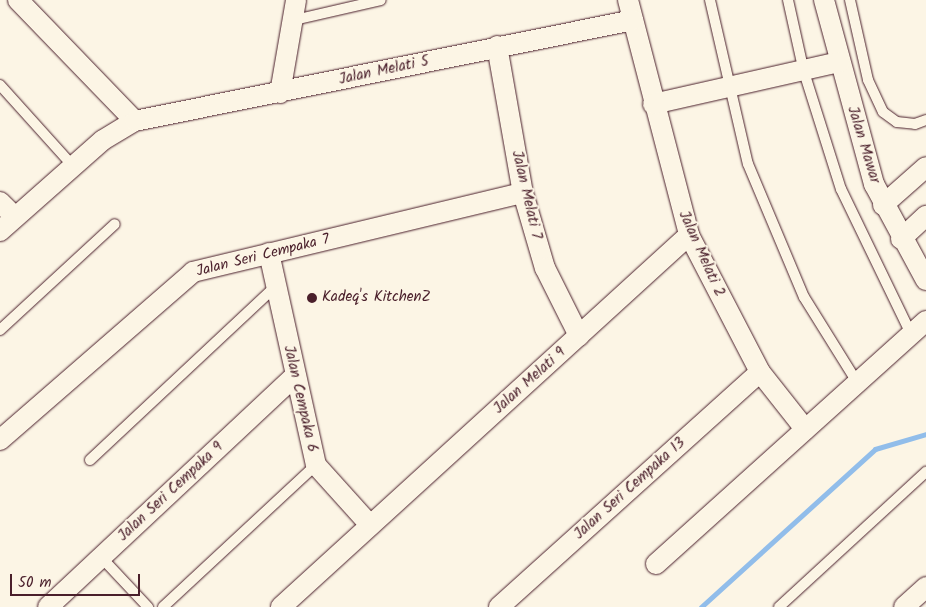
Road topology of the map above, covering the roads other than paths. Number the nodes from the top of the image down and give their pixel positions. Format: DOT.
graph roads {
  1 [pos="18,0"];
  2 [pos="296,0"];
  3 [pos="381,0"];
  4 [pos="628,0"];
  5 [pos="710,0"];
  6 [pos="788,0"];
  7 [pos="824,0"];
  8 [pos="850,0"];
  9 [pos="633,20"];
  10 [pos="289,21"];
  11 [pos="497,46"];
  12 [pos="839,62"];
  13 [pos="804,72"];
  14 [pos="0,85"];
  15 [pos="729,89"];
  16 [pos="280,93"];
  17 [pos="653,104"];
  18 [pos="926,120"];
  19 [pos="135,121"];
  20 [pos="73,166"];
  21 [pos="926,167"];
  22 [pos="523,193"];
  23 [pos="0,202"];
  24 [pos="883,205"];
  25 [pos="926,216"];
  26 [pos="15,217"];
  27 [pos="115,224"];
  28 [pos="0,231"];
  29 [pos="690,235"];
  30 [pos="901,239"];
  31 [pos="270,253"];
  32 [pos="926,280"];
  33 [pos="276,286"];
  34 [pos="919,327"];
  35 [pos="0,330"];
  36 [pos="579,336"];
  37 [pos="760,372"];
  38 [pos="294,377"];
  39 [pos="858,382"];
  40 [pos="805,429"];
  41 [pos="0,440"];
  42 [pos="90,460"];
  43 [pos="316,465"];
  44 [pos="926,472"];
  45 [pos="370,526"];
  46 [pos="101,557"];
  47 [pos="656,564"];
  48 [pos="926,587"];
  49 [pos="48,607"];
  50 [pos="148,607"];
  51 [pos="164,607"];
  52 [pos="281,607"];
  53 [pos="500,607"];
  54 [pos="779,607"];
  55 [pos="904,607"];
  1 -- 19 [label="street"];
  2 -- 10 [label="street"];
  3 -- 10 [label="lane"];
  4 -- 9 [label="street, Jalan Melati 2"];
  5 -- 15 [label="lane"];
  6 -- 13 [label="lane"];
  7 -- 12 [label="street, Jalan Mawar"];
  8 -- 18 [label="lane"];
  9 -- 11 [label="street, Jalan Melati 5"];
  9 -- 17 [label="street, Jalan Melati 2"];
  10 -- 16 [label="street"];
  11 -- 16 [label="street, Jalan Melati 5"];
  11 -- 22 [label="street, Jalan Melati 7"];
  12 -- 13 [label="street"];
  12 -- 24 [label="street, Jalan Mawar"];
  13 -- 15 [label="street"];
  13 -- 34 [label="lane"];
  14 -- 20 [label="lane"];
  15 -- 17 [label="street"];
  15 -- 39 [label="lane"];
  16 -- 19 [label="street, Jalan Melati 5"];
  17 -- 29 [label="street, Jalan Melati 2"];
  19 -- 20 [label="street"];
  20 -- 26 [label="street"];
  21 -- 24 [label="street"];
  22 -- 31 [label="street, Jalan Seri Cempaka 7"];
  22 -- 36 [label="street, Jalan Melati 7"];
  23 -- 26 [label="street"];
  24 -- 30 [label="street, Jalan Mawar"];
  25 -- 30 [label="street"];
  26 -- 28 [label="street"];
  27 -- 35 [label="lane"];
  29 -- 36 [label="street, Jalan Melati 9"];
  29 -- 37 [label="street, Jalan Melati 2"];
  30 -- 32 [label="street, Jalan Mawar"];
  31 -- 33 [label="street, Jalan Cempaka 6"];
  31 -- 41 [label="street, Jalan Seri Cempaka 7"];
  33 -- 38 [label="street, Jalan Cempaka 6"];
  33 -- 42 [label="lane"];
  34 -- 39 [label="street"];
  36 -- 45 [label="street, Jalan Melati 9"];
  37 -- 40 [label="street, Jalan Melati 2"];
  37 -- 53 [label="street, Jalan Seri Cempaka 13"];
  38 -- 43 [label="street, Jalan Cempaka 6"];
  38 -- 46 [label="street, Jalan Seri Cempaka 9"];
  39 -- 40 [label="street"];
  40 -- 47 [label="street"];
  43 -- 45 [label="street, Jalan Cempaka 6"];
  43 -- 51 [label="lane"];
  44 -- 54 [label="lane"];
  45 -- 52 [label="street, Jalan Melati 9"];
  46 -- 49 [label="street, Jalan Seri Cempaka 9"];
  46 -- 50 [label="lane"];
  48 -- 55 [label="street"];
}
